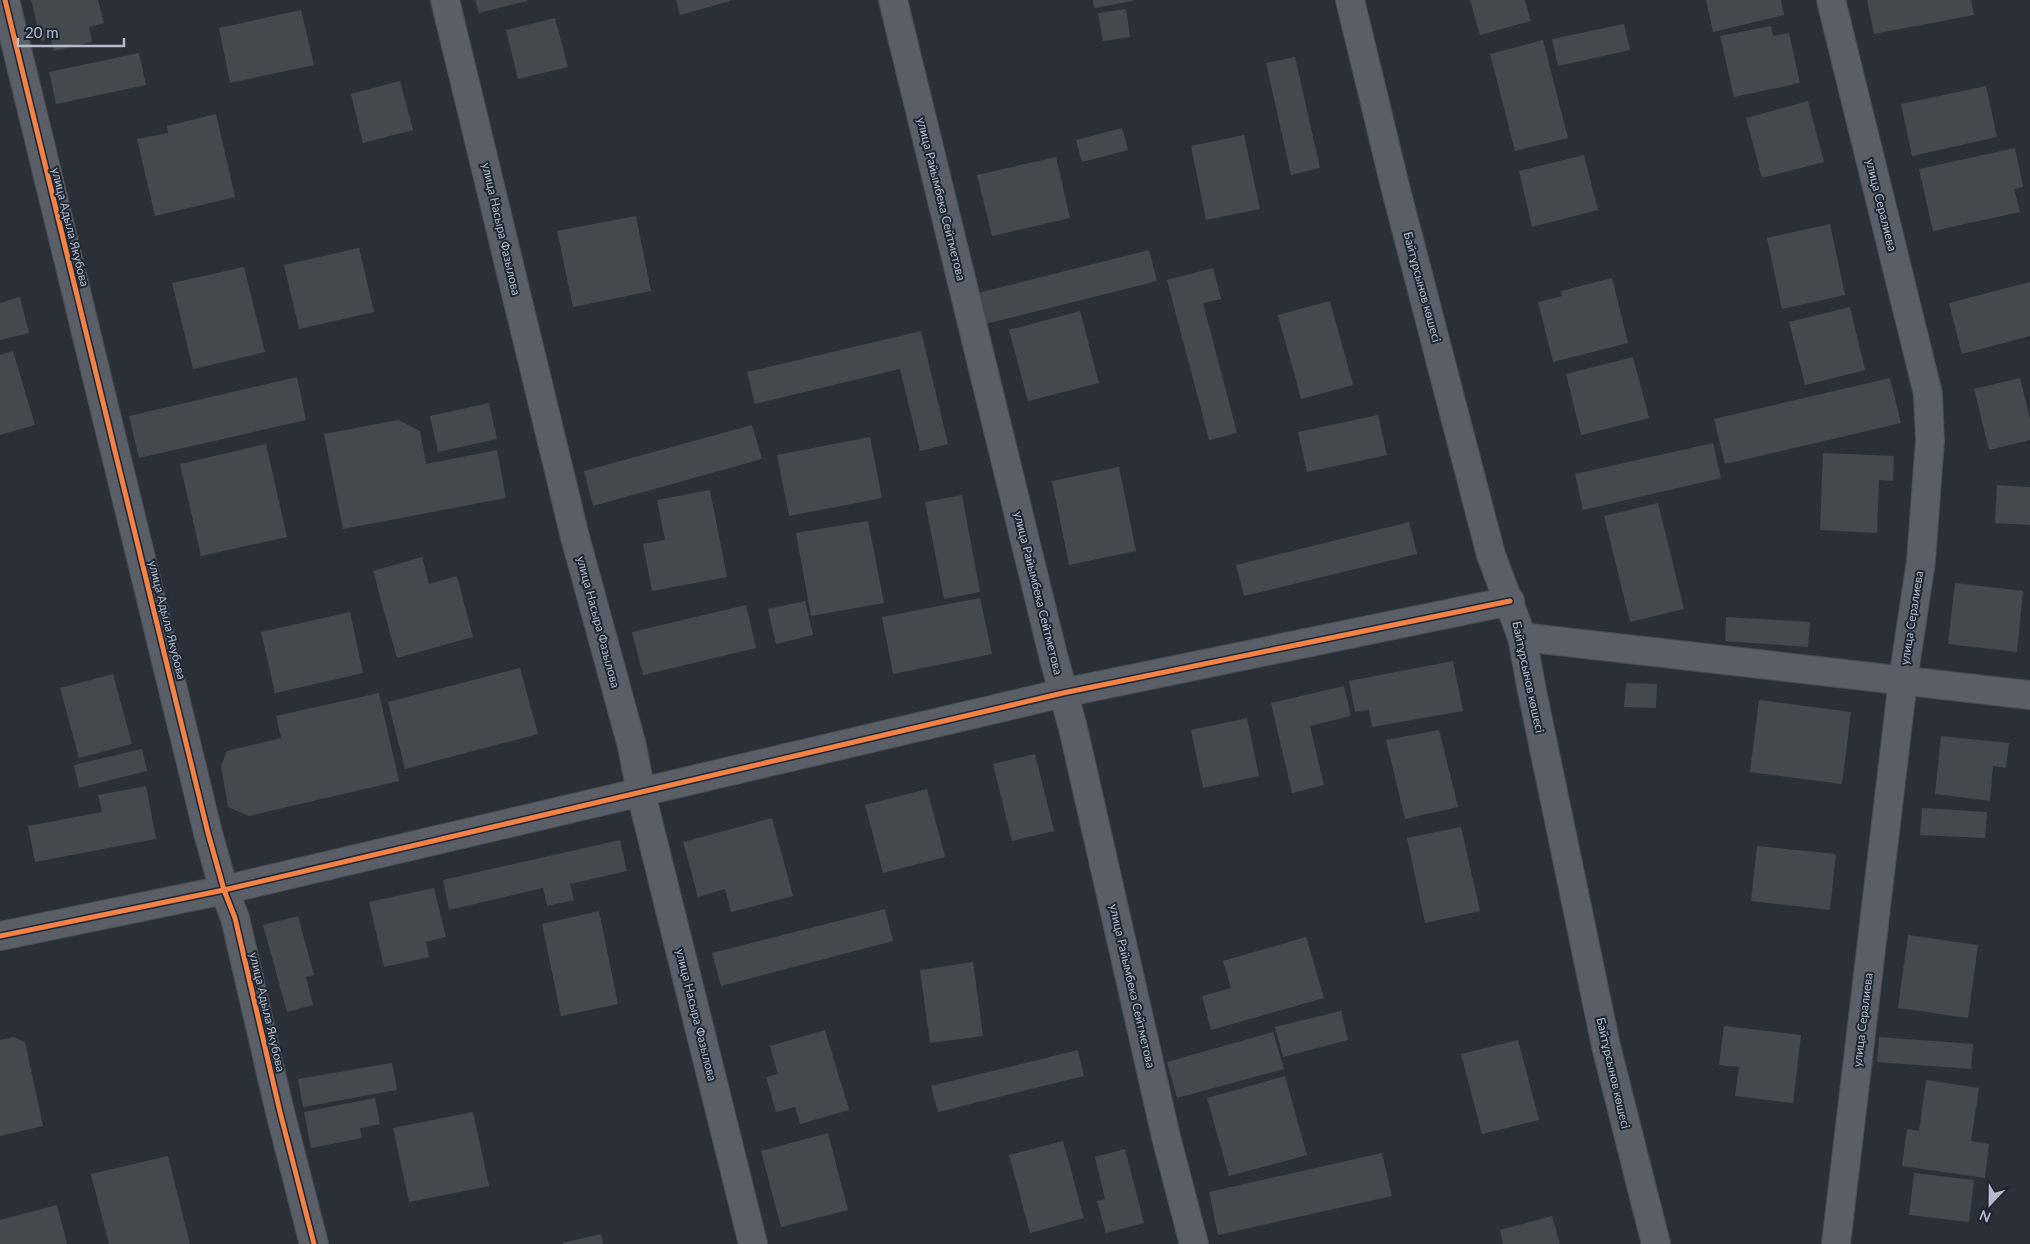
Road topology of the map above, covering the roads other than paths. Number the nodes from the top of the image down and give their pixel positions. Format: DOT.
graph roads {
  1 [pos="5,0"];
  2 [pos="445,0"];
  3 [pos="893,0"];
  4 [pos="1350,0"];
  5 [pos="1831,0"];
  6 [pos="1510,601"];
  7 [pos="1522,637"];
  8 [pos="1903,680"];
  9 [pos="1064,693"];
  10 [pos="2030,695"];
  11 [pos="641,793"];
  12 [pos="224,890"];
  13 [pos="0,936"];
  14 [pos="314,1244"];
  15 [pos="753,1244"];
  16 [pos="1194,1244"];
  17 [pos="1656,1244"];
  18 [pos="1836,1244"];
  1 -- 12 [label="street, улица Адыла Якубова"];
  2 -- 11 [label="street, улица Насыра Фазылова"];
  3 -- 9 [label="street, улица Райымбека Сейтметова"];
  4 -- 6 [label="street, Байтұрсынов көшесі"];
  5 -- 8 [label="street, улица Сералиева"];
  6 -- 7 [label="street, Байтұрсынов көшесі"];
  6 -- 9 [label="street"];
  7 -- 8 [label="street"];
  7 -- 17 [label="street, Байтұрсынов көшесі"];
  8 -- 10 [label="street"];
  8 -- 18 [label="street, улица Сералиева"];
  9 -- 11 [label="street"];
  9 -- 16 [label="street, улица Райымбека Сейтметова"];
  11 -- 12 [label="street"];
  11 -- 15 [label="street, улица Насыра Фазылова"];
  12 -- 13 [label="street"];
  12 -- 14 [label="street, улица Адыла Якубова"];
}
